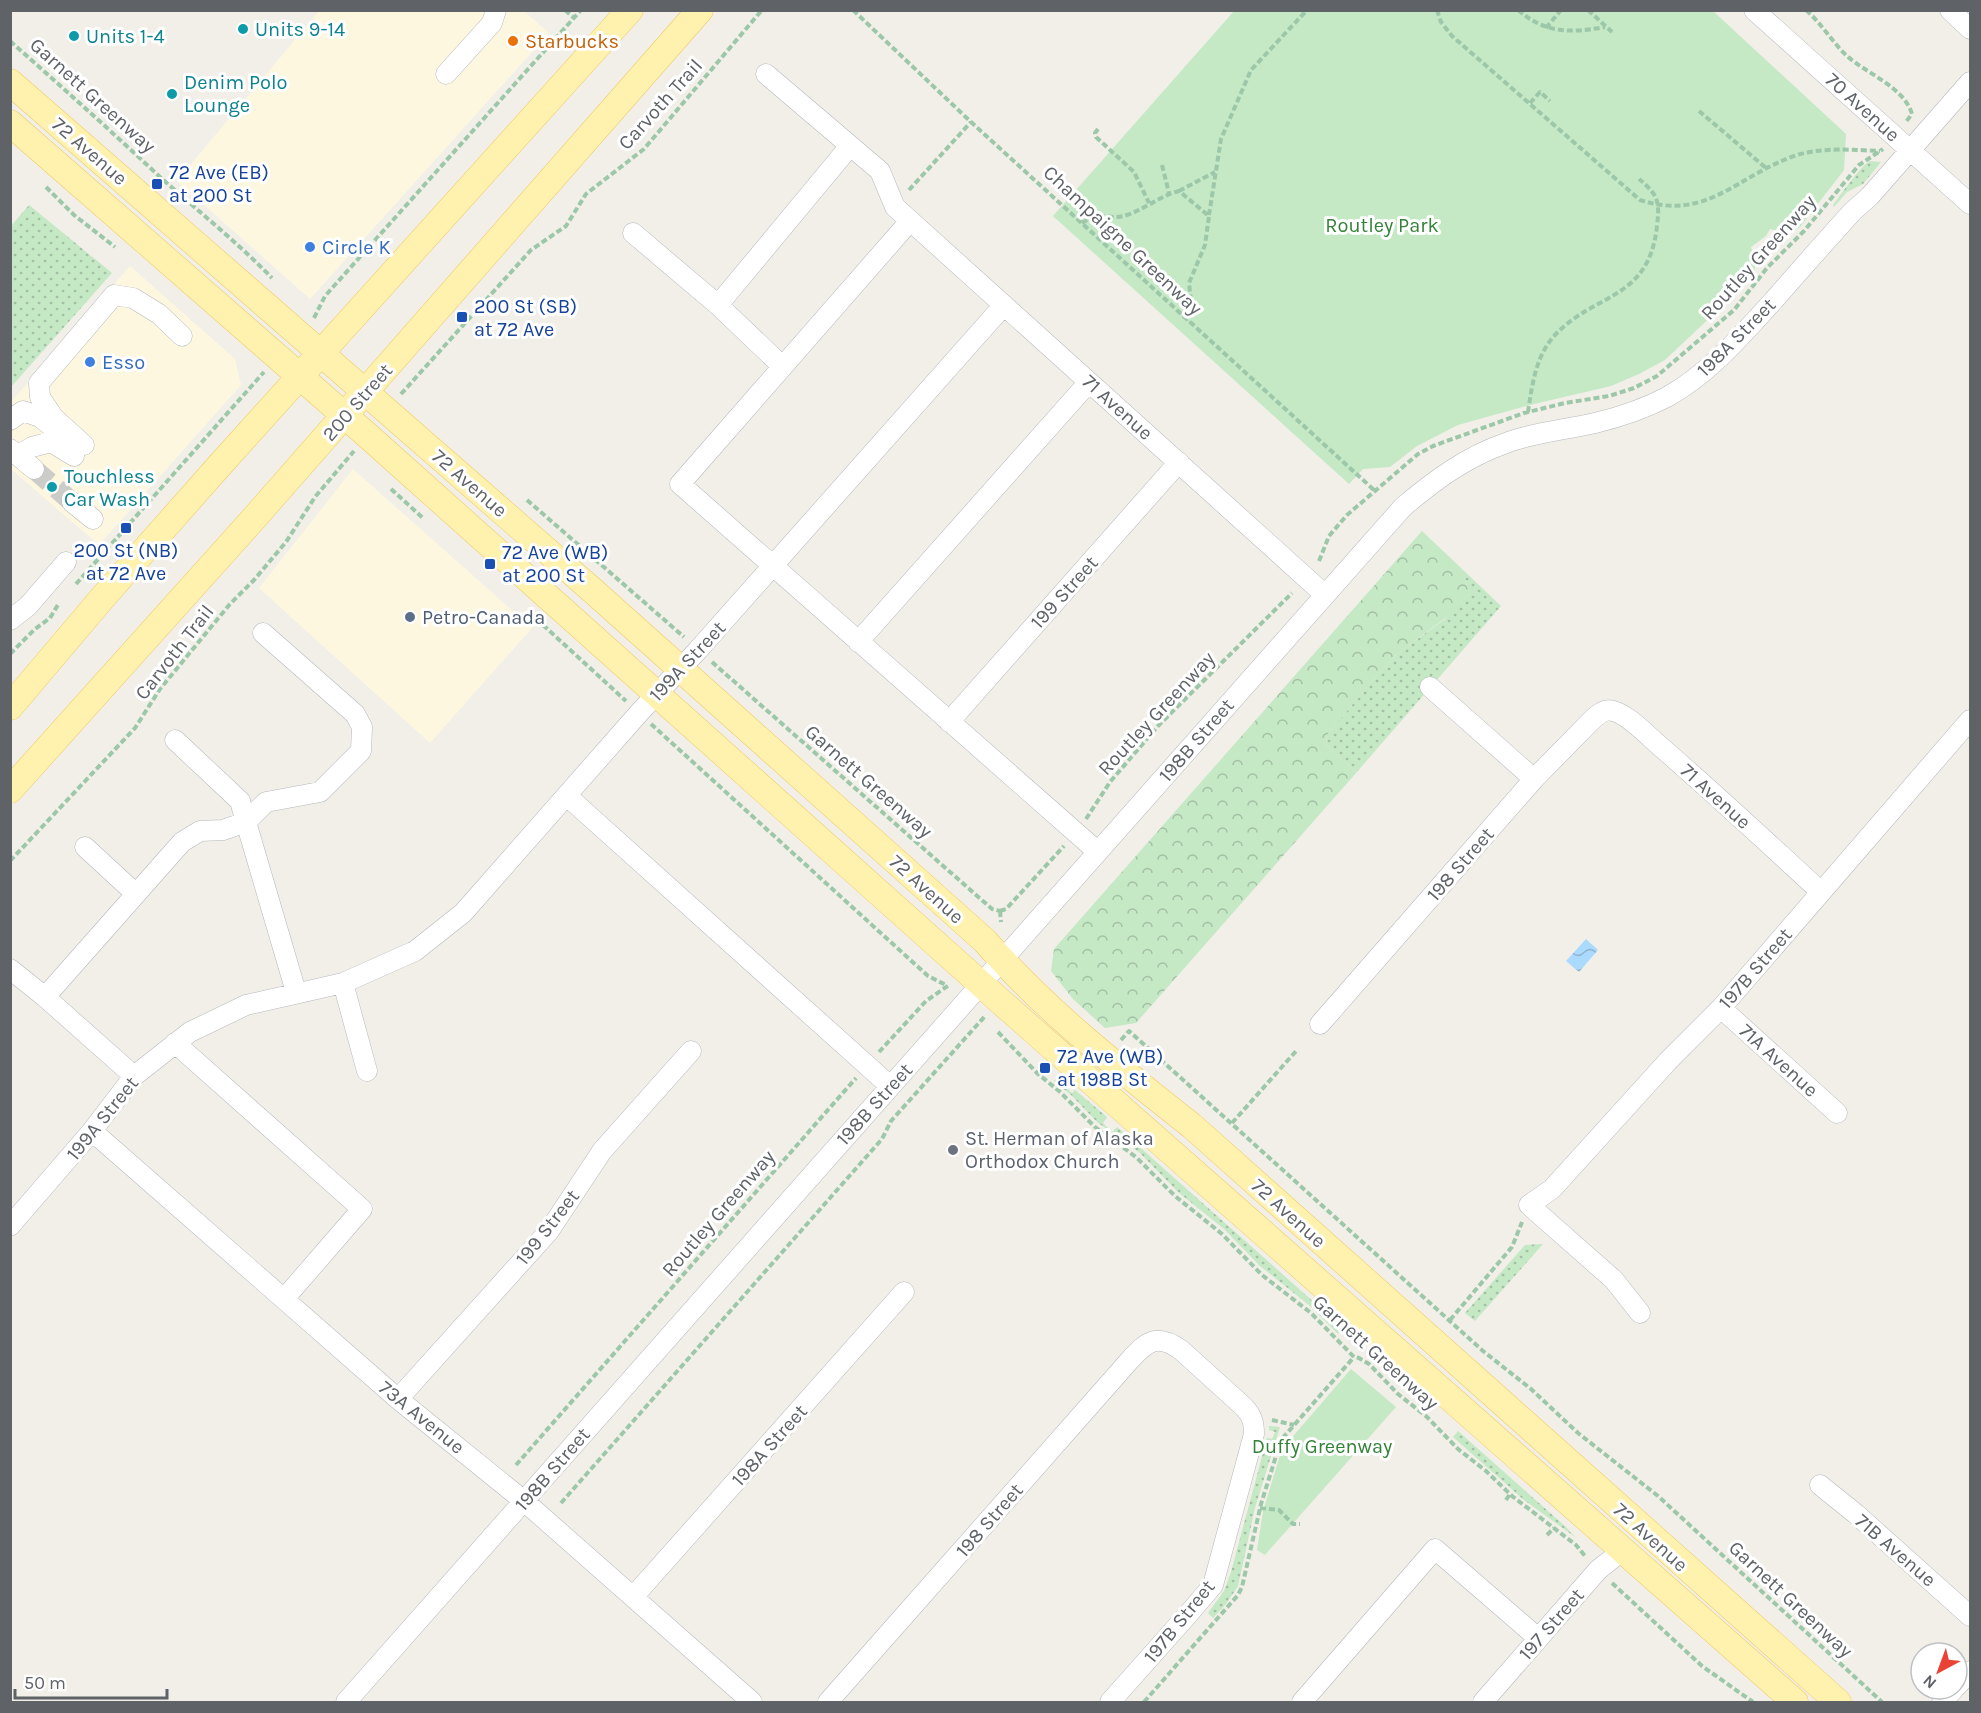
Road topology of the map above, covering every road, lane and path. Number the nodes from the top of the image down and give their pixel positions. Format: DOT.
graph roads {
  1 [pos="496,10"];
  2 [pos="566,10"];
  3 [pos="581,10"];
  4 [pos="630,10"];
  5 [pos="700,10"];
  6 [pos="762,10"];
  7 [pos="853,10"];
  8 [pos="1307,10"];
  9 [pos="1437,10"];
  10 [pos="1518,10"];
  11 [pos="1561,10"];
  12 [pos="1588,10"];
  13 [pos="1754,10"];
  14 [pos="1806,10"];
  15 [pos="1950,10"];
  16 [pos="574,18"];
  17 [pos="1546,27"];
  18 [pos="1605,27"];
  19 [pos="1971,29"];
  20 [pos="1612,32"];
  21 [pos="10,41"];
  22 [pos="446,74"];
  23 [pos="766,74"];
  24 [pos="10,82"];
  25 [pos="1971,82"];
  26 [pos="1550,101"];
  27 [pos="1530,103"];
  28 [pos="1699,111"];
  29 [pos="1912,114"];
  30 [pos="970,122"];
  31 [pos="10,123"];
  32 [pos="1098,129"];
  33 [pos="850,146"];
  34 [pos="1910,151"];
  35 [pos="1161,165"];
  36 [pos="1766,168"];
  37 [pos="1215,172"];
  38 [pos="1639,179"];
  39 [pos="1179,191"];
  40 [pos="1169,193"];
  41 [pos="1149,203"];
  42 [pos="1971,204"];
  43 [pos="895,207"];
  44 [pos="1659,207"];
  45 [pos="1209,216"];
  46 [pos="910,221"];
  47 [pos="1082,223"];
  48 [pos="633,233"];
  49 [pos="273,279"];
  50 [pos="718,305"];
  51 [pos="1004,305"];
  52 [pos="305,311"];
  53 [pos="1188,321"];
  54 [pos="182,336"];
  55 [pos="322,353"];
  56 [pos="782,366"];
  57 [pos="261,374"];
  58 [pos="301,376"];
  59 [pos="1089,382"];
  60 [pos="366,391"];
  61 [pos="402,393"];
  62 [pos="1528,412"];
  63 [pos="345,415"];
  64 [pos="10,420"];
  65 [pos="79,450"];
  66 [pos="14,452"];
  67 [pos="351,454"];
  68 [pos="1179,462"];
  69 [pos="34,469"];
  70 [pos="1374,490"];
  71 [pos="72,502"];
  72 [pos="1402,507"];
  73 [pos="93,519"];
  74 [pos="1319,561"];
  75 [pos="66,562"];
  76 [pos="773,566"];
  77 [pos="74,585"];
  78 [pos="1292,593"];
  79 [pos="1324,594"];
  80 [pos="61,600"];
  81 [pos="10,620"];
  82 [pos="263,633"];
  83 [pos="858,642"];
  84 [pos="11,652"];
  85 [pos="711,662"];
  86 [pos="681,669"];
  87 [pos="1430,687"];
  88 [pos="657,694"];
  89 [pos="10,707"];
  90 [pos="1606,711"];
  91 [pos="1971,720"];
  92 [pos="949,722"];
  93 [pos="659,732"];
  94 [pos="175,740"];
  95 [pos="1534,779"];
  96 [pos="10,790"];
  97 [pos="567,796"];
  98 [pos="246,822"];
  99 [pos="1076,833"];
  100 [pos="85,847"];
  101 [pos="1098,852"];
  102 [pos="10,861"];
  103 [pos="1821,892"];
  104 [pos="136,894"];
  105 [pos="1000,911"];
  106 [pos="1002,922"];
  107 [pos="1002,960"];
  108 [pos="10,969"];
  109 [pos="343,983"];
  110 [pos="981,984"];
  111 [pos="296,992"];
  112 [pos="45,997"];
  113 [pos="1720,1008"];
  114 [pos="983,1018"];
  115 [pos="1320,1024"];
  116 [pos="992,1026"];
  117 [pos="175,1043"];
  118 [pos="1116,1046"];
  119 [pos="1297,1050"];
  120 [pos="692,1051"];
  121 [pos="867,1066"];
  122 [pos="367,1071"];
  123 [pos="134,1076"];
  124 [pos="890,1086"];
  125 [pos="1837,1113"];
  126 [pos="1232,1123"];
  127 [pos="92,1131"];
  128 [pos="10,1226"];
  129 [pos="1515,1240"];
  130 [pos="904,1292"];
  131 [pos="284,1299"];
  132 [pos="1640,1313"];
  133 [pos="1450,1320"];
  134 [pos="1354,1357"];
  135 [pos="398,1399"];
  136 [pos="1263,1422"];
  137 [pos="1295,1425"];
  138 [pos="516,1465"];
  139 [pos="1820,1485"];
  140 [pos="1510,1494"];
  141 [pos="1506,1500"];
  142 [pos="524,1501"];
  143 [pos="561,1503"];
  144 [pos="1260,1508"];
  145 [pos="1300,1524"];
  146 [pos="1554,1528"];
  147 [pos="1547,1535"];
  148 [pos="1623,1550"];
  149 [pos="1598,1570"];
  150 [pos="633,1597"];
  151 [pos="1971,1616"];
  152 [pos="1764,1637"];
  153 [pos="1538,1638"];
  154 [pos="1726,1641"];
  155 [pos="346,1702"];
  156 [pos="752,1702"];
  157 [pos="828,1702"];
  158 [pos="1110,1702"];
  159 [pos="1144,1702"];
  160 [pos="1302,1702"];
  161 [pos="1483,1702"];
  162 [pos="1753,1702"];
  163 [pos="1795,1702"];
  164 [pos="1816,1702"];
  165 [pos="1838,1702"];
  166 [pos="1882,1702"];
  1 -- 22 [label="street"];
  2 -- 16 [label="path"];
  3 -- 16 [label="path"];
  4 -- 55 [label="main road"];
  5 -- 60 [label="main road, 200 Street"];
  6 -- 61 [label="path, Carvoth Trail"];
  7 -- 30 [label="path, Champaigne Greenway"];
  8 -- 37 [label="path"];
  9 -- 27 [label="path"];
  10 -- 17 [label="path"];
  11 -- 17 [label="path"];
  12 -- 18 [label="path"];
  13 -- 34 [label="street, 70 Avenue"];
  14 -- 29 [label="path"];
  15 -- 19 [label="street"];
  16 -- 52 [label="path"];
  17 -- 18 [label="path"];
  18 -- 20 [label="path"];
  21 -- 49 [label="path, Garnett Greenway"];
  23 -- 33 [label="street"];
  24 -- 55 [label="main road, 72 Avenue"];
  25 -- 34 [label="street, 198A Street"];
  26 -- 27 [label="path"];
  27 -- 44 [label="path"];
  28 -- 36 [label="path"];
  30 -- 43 [label="path"];
  30 -- 47 [label="path, Champaigne Greenway"];
  31 -- 58 [label="main road, 72 Avenue"];
  32 -- 41 [label="path"];
  33 -- 43 [label="street"];
  33 -- 50 [label="street"];
  34 -- 42 [label="street, 70 Avenue"];
  34 -- 72 [label="street, 198A Street"];
  35 -- 40 [label="path"];
  36 -- 44 [label="path"];
  36 -- 62 [label="path, Routley Greenway"];
  37 -- 39 [label="path"];
  37 -- 45 [label="path"];
  38 -- 44 [label="path"];
  39 -- 40 [label="path"];
  39 -- 45 [label="path"];
  40 -- 41 [label="path"];
  41 -- 47 [label="path"];
  43 -- 46 [label="street, 71 Avenue"];
  44 -- 62 [label="path"];
  45 -- 53 [label="path"];
  46 -- 51 [label="street, 71 Avenue"];
  46 -- 56 [label="street"];
  47 -- 53 [label="path, Champaigne Greenway"];
  48 -- 50 [label="street"];
  50 -- 56 [label="street"];
  51 -- 59 [label="street, 71 Avenue"];
  51 -- 76 [label="street, 199A Street"];
  53 -- 70 [label="path, Champaigne Greenway"];
  54 -- 65 [label="street"];
  55 -- 58 [label="main road"];
  55 -- 60 [label="main road, 72 Avenue"];
  56 -- 76 [label="street"];
  57 -- 77 [label="path"];
  58 -- 63 [label="main road, 72 Avenue"];
  58 -- 89 [label="main road"];
  59 -- 68 [label="street, 71 Avenue"];
  59 -- 83 [label="street"];
  60 -- 63 [label="main road, 200 Street"];
  60 -- 86 [label="main road, 72 Avenue"];
  62 -- 70 [label="path, Routley Greenway"];
  63 -- 88 [label="main road, 72 Avenue"];
  63 -- 96 [label="main road, 200 Street"];
  64 -- 65 [label="street"];
  65 -- 66 [label="street"];
  66 -- 69 [label="street"];
  67 -- 102 [label="path, Carvoth Trail"];
  68 -- 79 [label="street, 71 Avenue"];
  68 -- 92 [label="street, 199 Street"];
  70 -- 74 [label="path, Routley Greenway"];
  71 -- 73 [label="street"];
  72 -- 79 [label="street, 198B Street"];
  75 -- 81 [label="street"];
  76 -- 83 [label="street"];
  76 -- 86 [label="street, 199A Street"];
  78 -- 99 [label="path, Routley Greenway"];
  79 -- 101 [label="street, 198B Street"];
  80 -- 84 [label="path"];
  82 -- 98 [label="street"];
  83 -- 92 [label="street"];
  85 -- 105 [label="path, Garnett Greenway"];
  86 -- 88 [label="street, 199A Street"];
  86 -- 107 [label="main road, 72 Avenue"];
  87 -- 95 [label="street"];
  88 -- 97 [label="street, 199A Street"];
  88 -- 110 [label="main road, 72 Avenue"];
  90 -- 95 [label="street, 198 Street"];
  90 -- 103 [label="street, 71 Avenue"];
  91 -- 103 [label="street, 197B Street"];
  92 -- 99 [label="street"];
  93 -- 121 [label="path, Routley Greenway"];
  94 -- 98 [label="street"];
  95 -- 115 [label="street, 198 Street"];
  97 -- 109 [label="street, 199A Street"];
  97 -- 121 [label="street"];
  98 -- 104 [label="street"];
  98 -- 111 [label="street"];
  99 -- 101 [label="street"];
  99 -- 105 [label="path, Routley Greenway"];
  100 -- 104 [label="street"];
  101 -- 107 [label="street, 198B Street"];
  103 -- 113 [label="street, 197B Street"];
  104 -- 112 [label="street"];
  105 -- 106 [label="path"];
  107 -- 110 [label="street, 198B Street"];
  107 -- 152 [label="main road, 72 Avenue"];
  108 -- 112 [label="street"];
  109 -- 111 [label="street, 199A Street"];
  109 -- 122 [label="street"];
  110 -- 124 [label="street, 198B Street"];
  110 -- 148 [label="main road, 72 Avenue"];
  111 -- 117 [label="street, 199A Street"];
  112 -- 123 [label="street"];
  113 -- 125 [label="street, 71A Avenue"];
  113 -- 132 [label="street, 197B Street"];
  114 -- 143 [label="path"];
  116 -- 134 [label="path, Garnett Greenway"];
  117 -- 123 [label="street, 199A Street"];
  117 -- 131 [label="street"];
  118 -- 126 [label="path, Garnett Greenway"];
  119 -- 126 [label="path"];
  120 -- 135 [label="street, 199 Street"];
  121 -- 124 [label="street"];
  121 -- 138 [label="path, Routley Greenway"];
  123 -- 127 [label="street, 199A Street"];
  124 -- 142 [label="street, 198B Street"];
  126 -- 133 [label="path, Garnett Greenway"];
  127 -- 128 [label="street, 199A Street"];
  127 -- 131 [label="street, 73A Avenue"];
  129 -- 133 [label="path"];
  130 -- 150 [label="street, 198A Street"];
  131 -- 135 [label="street, 73A Avenue"];
  133 -- 166 [label="path, Garnett Greenway"];
  134 -- 137 [label="path"];
  134 -- 140 [label="path, Garnett Greenway"];
  135 -- 142 [label="street, 73A Avenue"];
  136 -- 137 [label="path"];
  136 -- 157 [label="street, 198 Street"];
  136 -- 158 [label="street, 197B Street"];
  137 -- 144 [label="path"];
  139 -- 151 [label="street, 71B Avenue"];
  140 -- 141 [label="path"];
  140 -- 146 [label="path, Garnett Greenway"];
  142 -- 150 [label="street, 73A Avenue"];
  142 -- 155 [label="street, 198B Street"];
  144 -- 145 [label="path"];
  144 -- 159 [label="path"];
  146 -- 147 [label="path"];
  146 -- 149 [label="path, Garnett Greenway"];
  148 -- 149 [label="street, 197 Street"];
  148 -- 152 [label="main road"];
  148 -- 154 [label="main road, 72 Avenue"];
  149 -- 153 [label="street, 197 Street"];
  149 -- 162 [label="path, Garnett Greenway"];
  150 -- 156 [label="street, 73A Avenue"];
  152 -- 165 [label="main road, 72 Avenue"];
  153 -- 160 [label="street"];
  153 -- 161 [label="street, 197 Street"];
  154 -- 163 [label="main road, 72 Avenue"];
  154 -- 164 [label="main road"];
}
